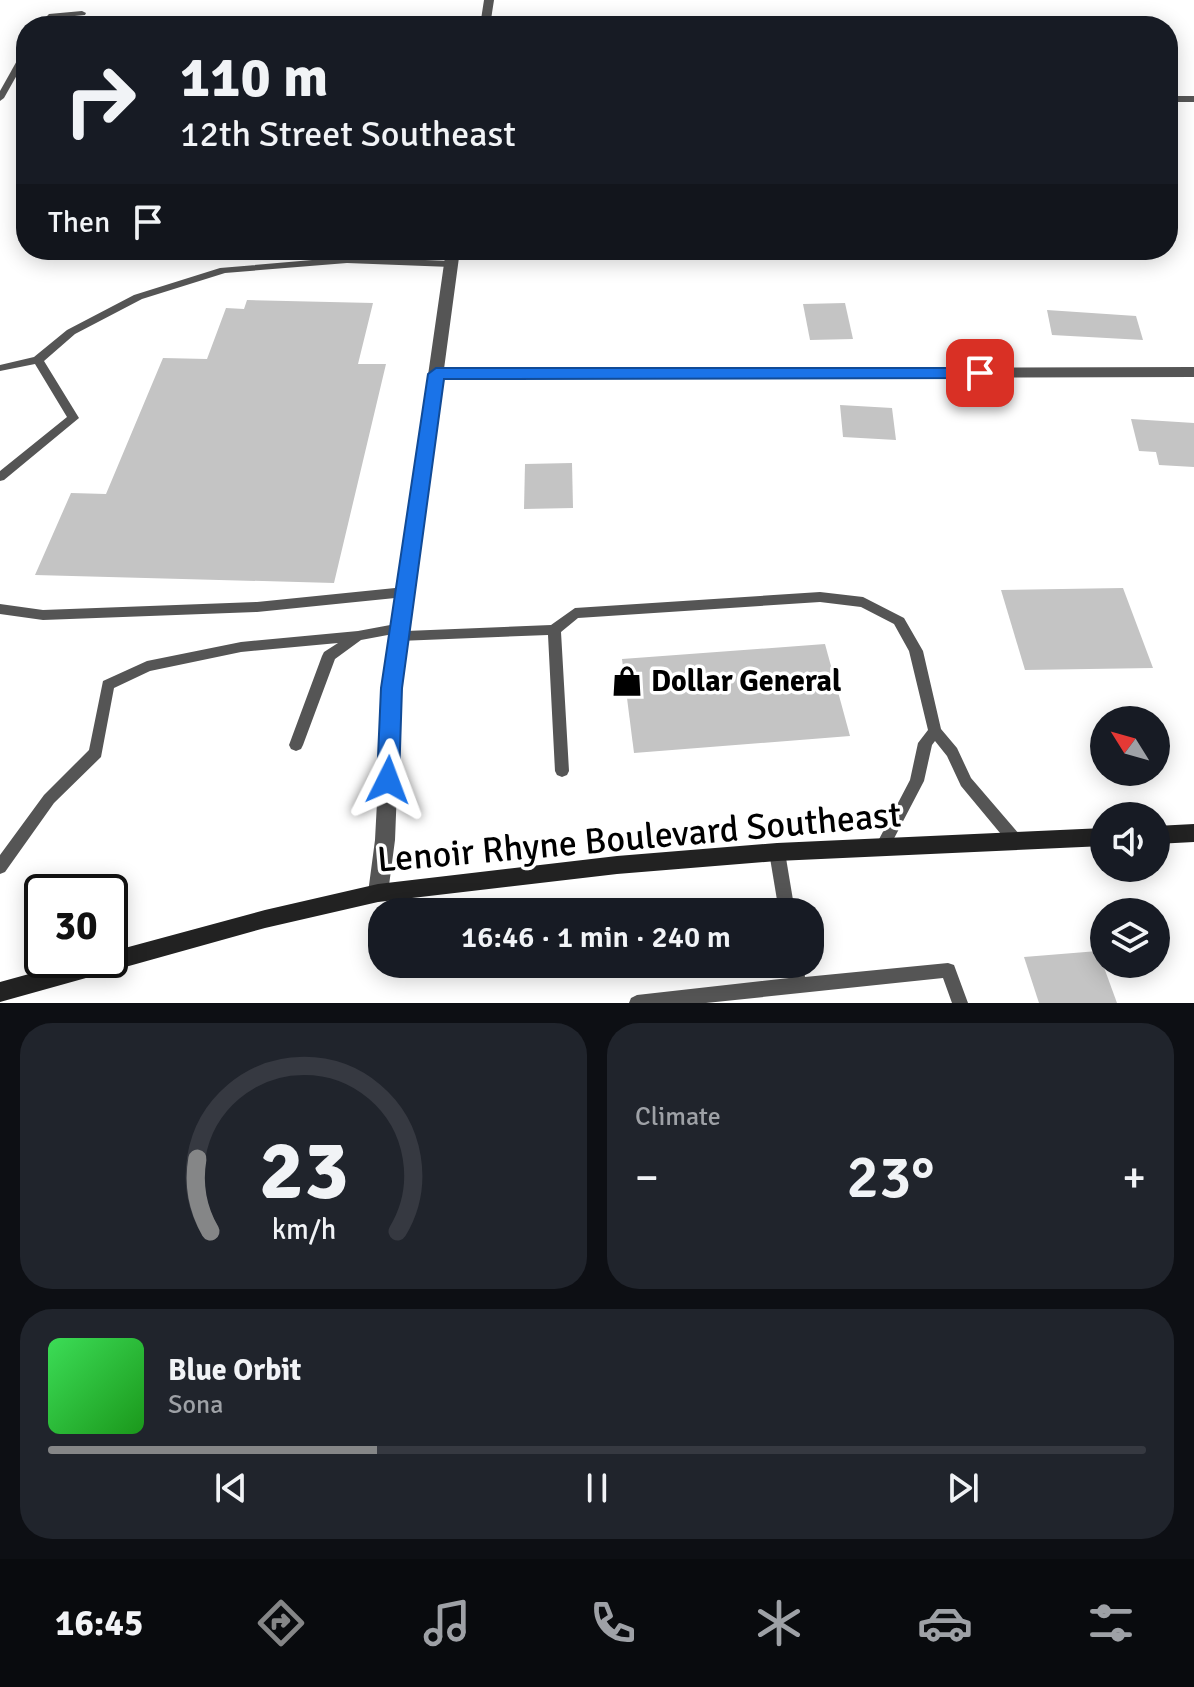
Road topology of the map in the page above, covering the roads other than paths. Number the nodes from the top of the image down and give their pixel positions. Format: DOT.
graph roads {
  1 [pos="82,13"];
  2 [pos="52,16"];
  3 [pos="16,70"];
  4 [pos="0,98"];
  5 [pos="347,260"];
  6 [pos="452,260"];
  7 [pos="38,360"];
  8 [pos="0,368"];
  9 [pos="1194,372"];
  10 [pos="436,374"];
  11 [pos="0,477"];
  12 [pos="405,592"];
  13 [pos="0,609"];
  14 [pos="554,630"];
  15 [pos="400,632"];
  16 [pos="358,636"];
  17 [pos="935,731"];
  18 [pos="296,745"];
  19 [pos="562,771"];
  20 [pos="1194,833"];
  21 [pos="1170,834"];
  22 [pos="1090,837"];
  23 [pos="1015,840"];
  24 [pos="883,845"];
  25 [pos="777,852"];
  26 [pos="0,867"];
  27 [pos="378,893"];
  28 [pos="785,898"];
  29 [pos="797,978"];
  30 [pos="798,985"];
  31 [pos="0,992"];
  32 [pos="637,1003"];
  33 [pos="960,1003"];
  1 -- 2 [label="lane"];
  3 -- 4 [label="lane"];
  5 -- 7 [label="lane"];
  6 -- 10 [label="street"];
  7 -- 8 [label="lane"];
  7 -- 11 [label="lane"];
  9 -- 10 [label="street"];
  10 -- 12 [label="street"];
  12 -- 13 [label="lane"];
  12 -- 15 [label="street"];
  14 -- 15 [label="lane"];
  14 -- 17 [label="lane"];
  14 -- 19 [label="lane"];
  15 -- 16 [label="lane"];
  15 -- 27 [label="street"];
  16 -- 18 [label="lane"];
  16 -- 26 [label="lane"];
  17 -- 23 [label="lane"];
  17 -- 24 [label="lane"];
  20 -- 21 [label="main road"];
  22 -- 23 [label="main road, Lenoir Rhyne Boulevard Southeast"];
  23 -- 24 [label="main road, Lenoir Rhyne Boulevard Southeast"];
  24 -- 25 [label="main road, Lenoir Rhyne Boulevard Southeast"];
  25 -- 27 [label="main road, Lenoir Rhyne Boulevard Southeast"];
  25 -- 28 [label="lane"];
  27 -- 31 [label="main road, Lenoir Rhyne Boulevard Southeast"];
  29 -- 30 [label="lane"];
  30 -- 32 [label="lane"];
  30 -- 33 [label="lane"];
}
